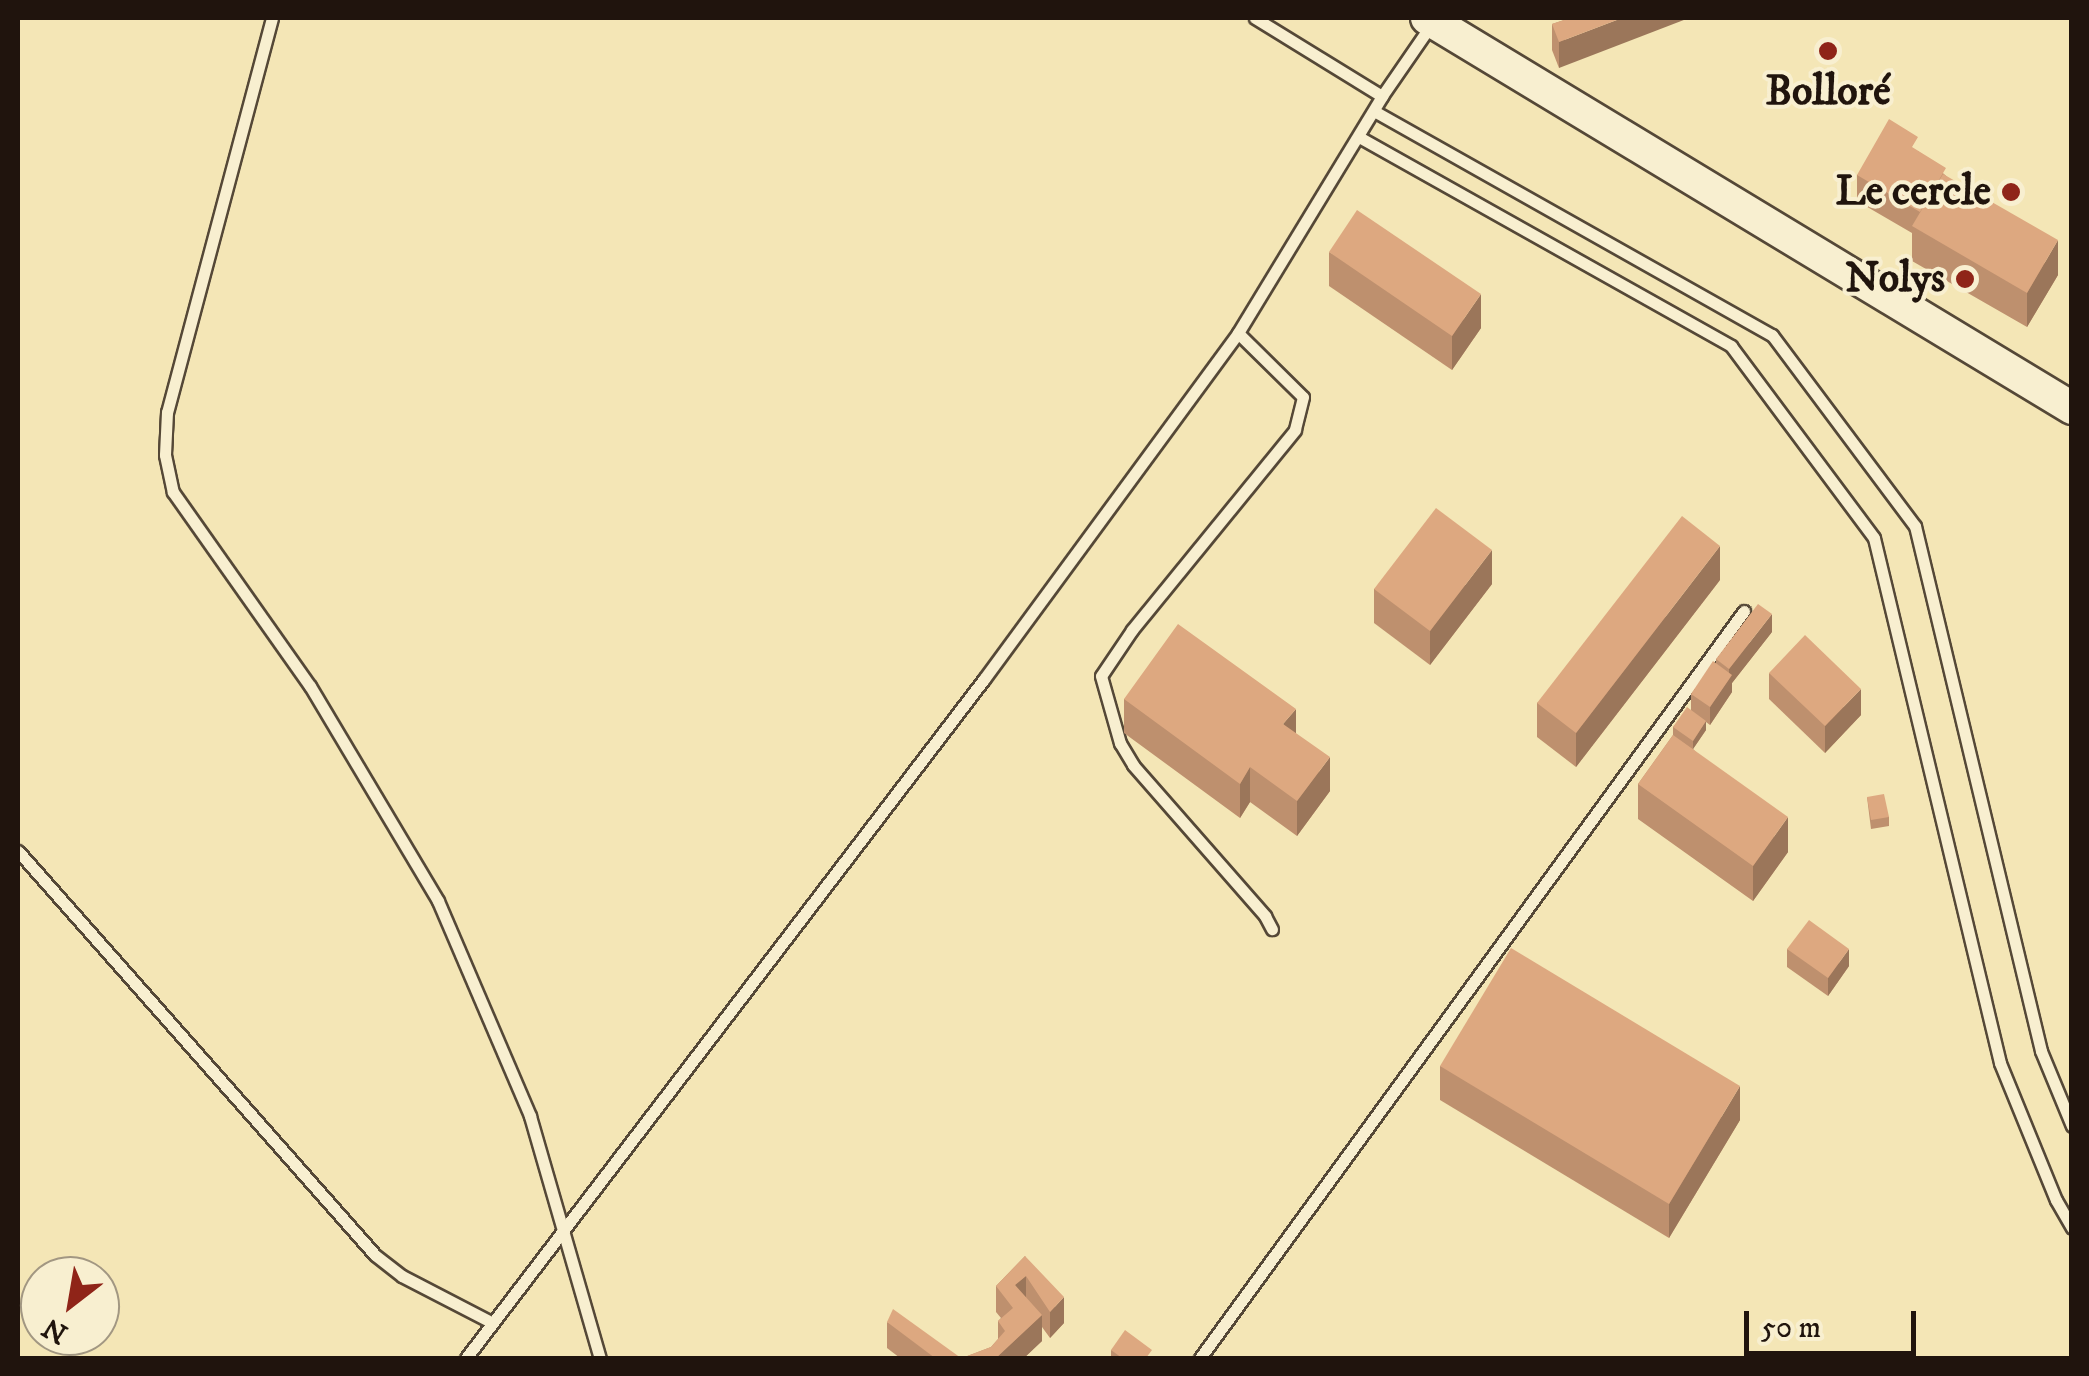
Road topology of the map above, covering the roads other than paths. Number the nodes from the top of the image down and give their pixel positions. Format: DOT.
graph roads {
  1 [pos="272,18"];
  2 [pos="1256,18"];
  3 [pos="1430,20"];
  4 [pos="1382,96"];
  5 [pos="1374,111"];
  6 [pos="1359,137"];
  7 [pos="1238,333"];
  8 [pos="2072,408"];
  9 [pos="1744,611"];
  10 [pos="18,851"];
  11 [pos="1272,929"];
  12 [pos="2072,1126"];
  13 [pos="2072,1228"];
  14 [pos="564,1232"];
  15 [pos="493,1323"];
  16 [pos="466,1358"];
  17 [pos="600,1358"];
  18 [pos="1200,1358"];
  1 -- 14 [label="lane"];
  2 -- 4 [label="lane"];
  3 -- 4 [label="lane"];
  3 -- 8 [label="street"];
  4 -- 5 [label="lane"];
  5 -- 6 [label="lane"];
  5 -- 12 [label="lane"];
  6 -- 7 [label="lane"];
  6 -- 13 [label="lane"];
  7 -- 11 [label="lane"];
  7 -- 14 [label="lane"];
  9 -- 18 [label="lane"];
  10 -- 15 [label="lane"];
  14 -- 15 [label="lane"];
  14 -- 17 [label="lane"];
  15 -- 16 [label="lane"];
}
